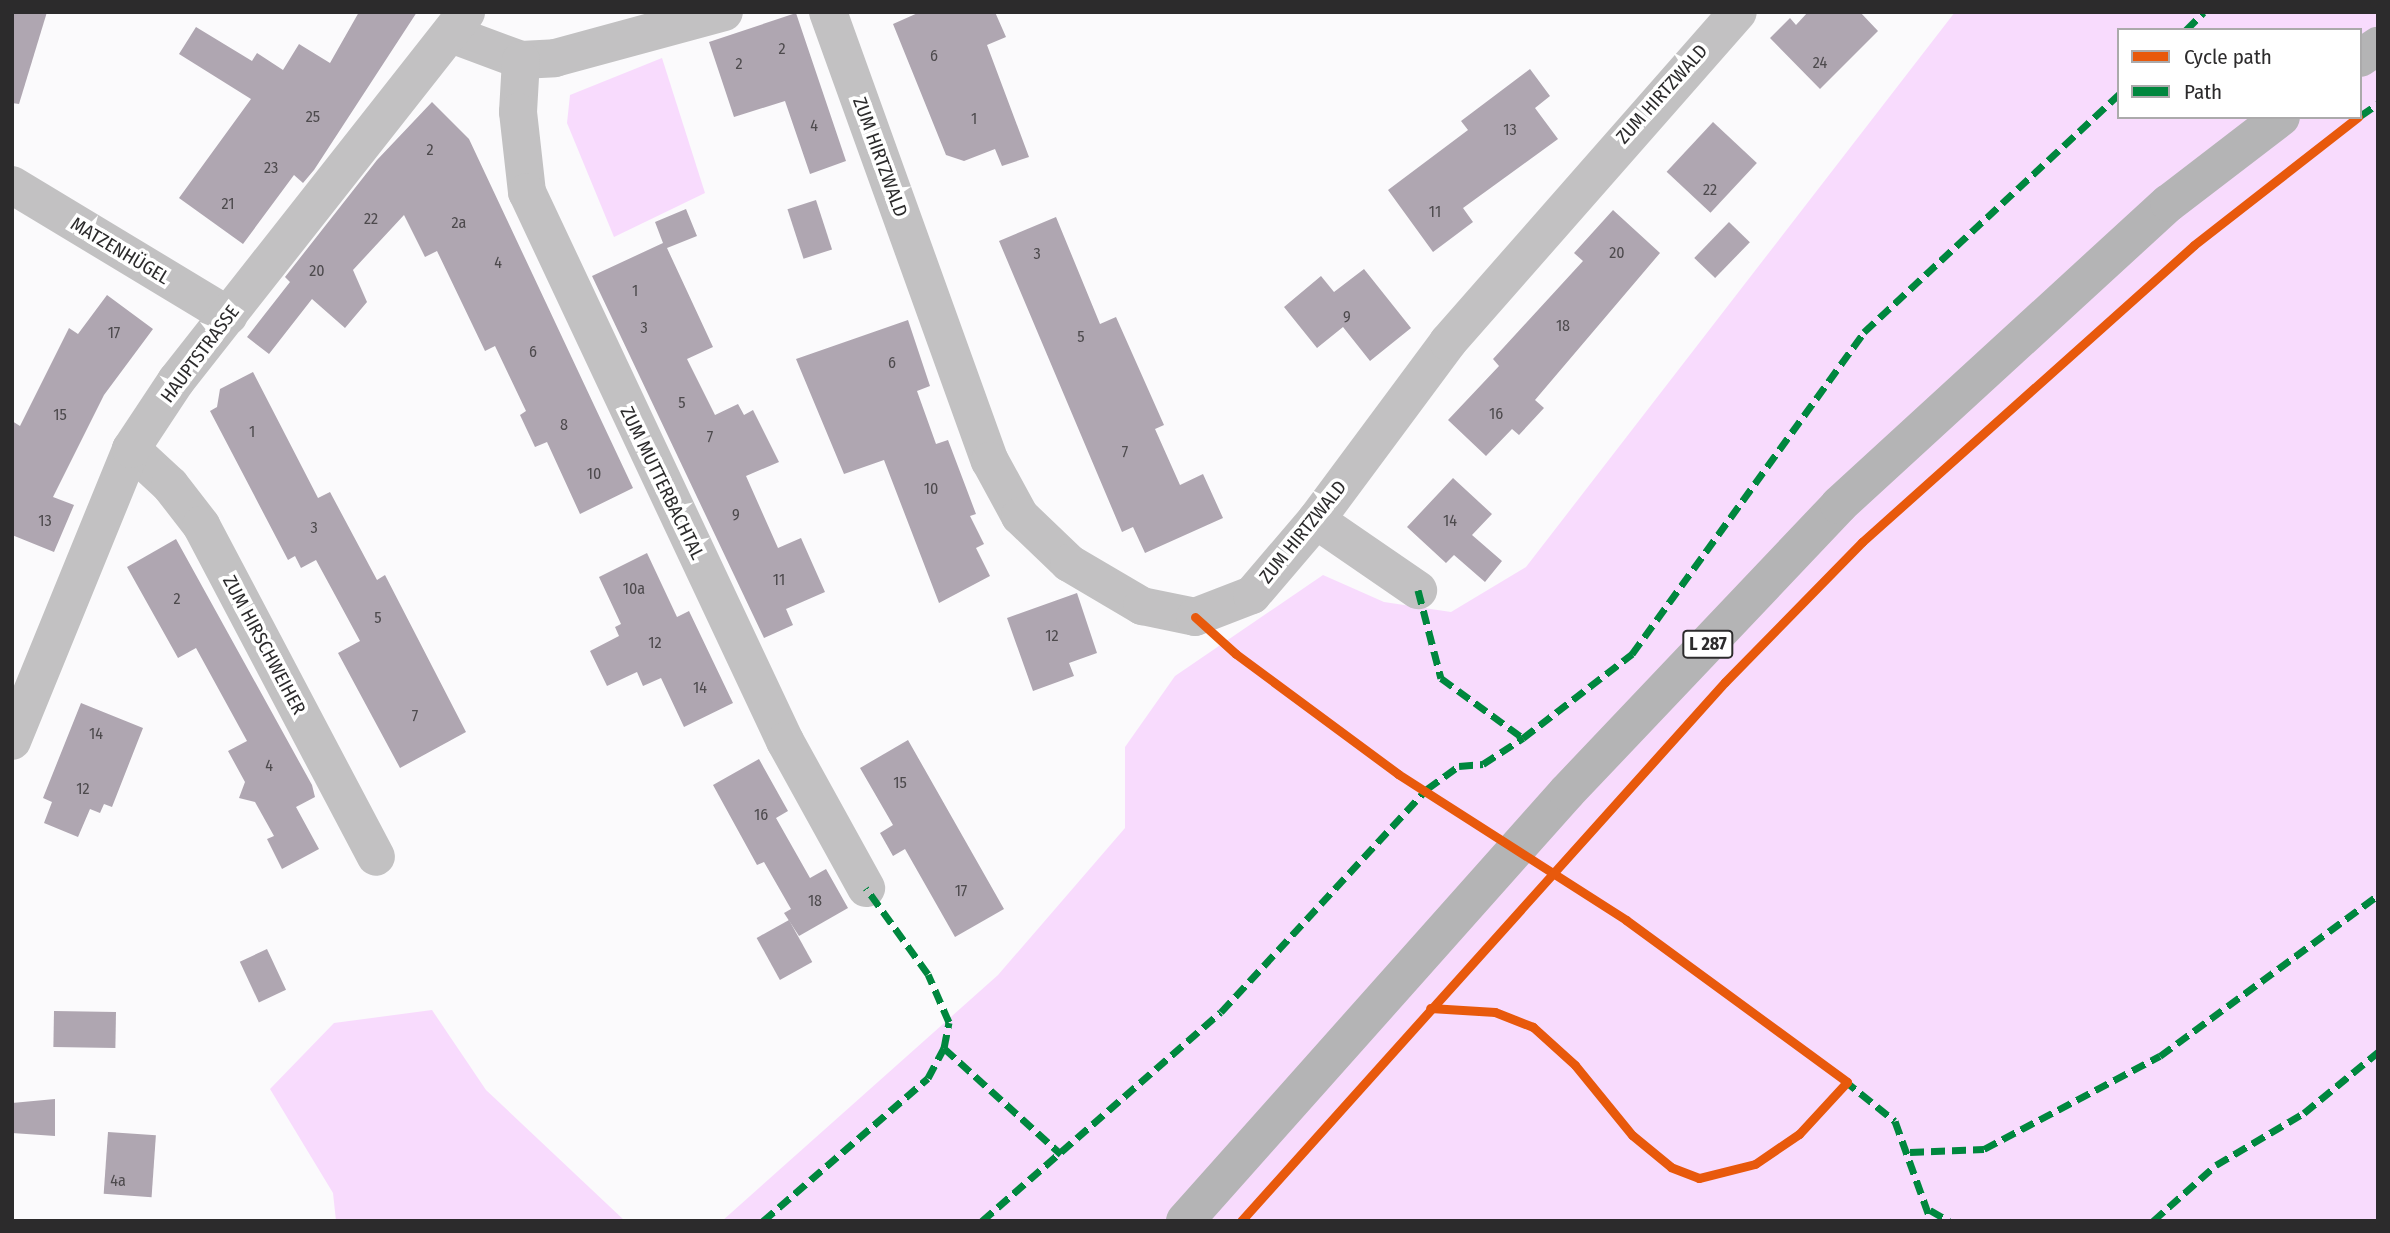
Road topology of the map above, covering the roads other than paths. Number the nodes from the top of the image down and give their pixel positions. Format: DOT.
graph roads {
  1 [pos="724,12"];
  2 [pos="828,12"];
  3 [pos="1738,12"];
  4 [pos="458,23"];
  5 [pos="2378,46"];
  6 [pos="2362,57"];
  7 [pos="521,60"];
  8 [pos="2278,119"];
  9 [pos="12,185"];
  10 [pos="229,316"];
  11 [pos="131,449"];
  12 [pos="1316,520"];
  13 [pos="1418,590"];
  14 [pos="12,740"];
  15 [pos="376,857"];
  16 [pos="866,888"];
  17 [pos="1185,1221"];
  1 -- 7 [label="street"];
  2 -- 12 [label="street, ZUM HIRTZWALD"];
  3 -- 12 [label="street, ZUM HIRTZWALD"];
  4 -- 7 [label="street"];
  4 -- 10 [label="street, HAUPTSTRASSE"];
  5 -- 6 [label="highway"];
  7 -- 16 [label="street, ZUM MUTTERBACHTAL"];
  8 -- 17 [label="highway, L 287"];
  9 -- 10 [label="street, MATZENHÜGEL"];
  10 -- 11 [label="street, HAUPTSTRASSE"];
  11 -- 14 [label="street, HAUPTSTRASSE"];
  11 -- 15 [label="street, ZUM HIRSCHWEIHER"];
  12 -- 13 [label="street"];
}
